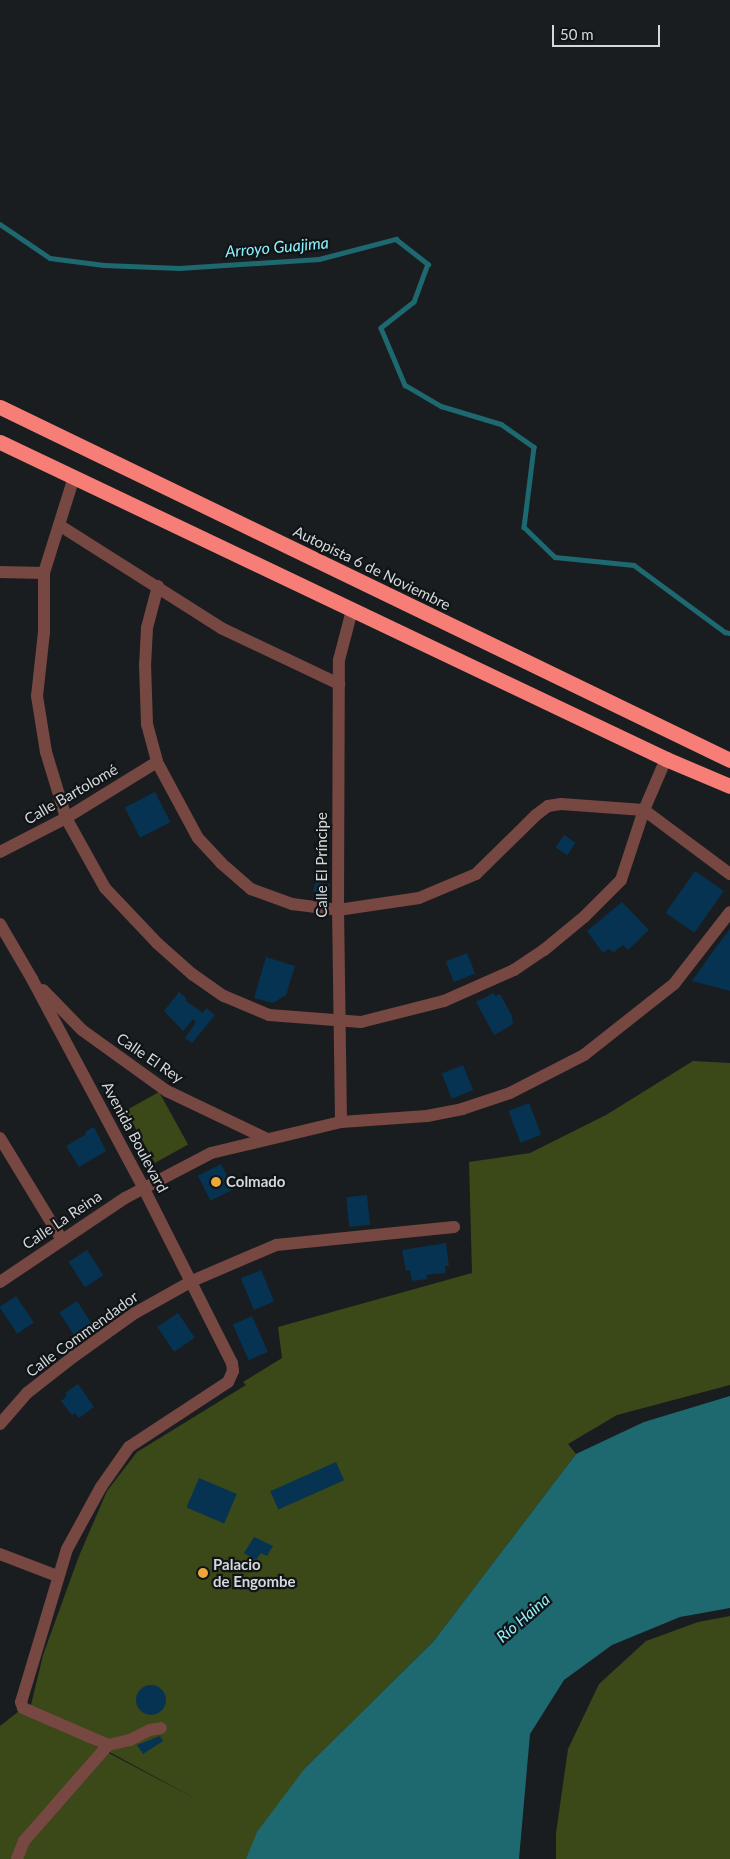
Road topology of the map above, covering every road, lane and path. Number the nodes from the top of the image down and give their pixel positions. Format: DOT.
graph roads {
  1 [pos="0,407"];
  2 [pos="0,442"];
  3 [pos="74,477"];
  4 [pos="59,525"];
  5 [pos="0,572"];
  6 [pos="44,573"];
  7 [pos="158,586"];
  8 [pos="352,610"];
  9 [pos="339,684"];
  10 [pos="666,759"];
  11 [pos="730,760"];
  12 [pos="156,762"];
  13 [pos="730,786"];
  14 [pos="644,810"];
  15 [pos="66,818"];
  16 [pos="0,852"];
  17 [pos="730,874"];
  18 [pos="338,910"];
  19 [pos="730,912"];
  20 [pos="0,924"];
  21 [pos="32,979"];
  22 [pos="341,1019"];
  23 [pos="341,1122"];
  24 [pos="0,1138"];
  25 [pos="267,1140"];
  26 [pos="144,1187"];
  27 [pos="454,1227"];
  28 [pos="62,1240"];
  29 [pos="192,1281"];
  30 [pos="0,1282"];
  31 [pos="0,1424"];
  32 [pos="0,1554"];
  33 [pos="57,1576"];
  34 [pos="161,1728"];
  35 [pos="108,1746"];
  36 [pos="17,1859"];
  1 -- 11 [label="highway, Autopista 6 de Noviembre"];
  2 -- 3 [label="highway"];
  3 -- 4 [label="street"];
  3 -- 8 [label="highway"];
  4 -- 6 [label="street"];
  4 -- 7 [label="street"];
  5 -- 6 [label="street"];
  6 -- 15 [label="street"];
  7 -- 9 [label="street"];
  7 -- 12 [label="street"];
  8 -- 9 [label="street, Calle El Príncipe"];
  8 -- 10 [label="highway"];
  9 -- 18 [label="street, Calle El Príncipe"];
  10 -- 13 [label="highway"];
  10 -- 14 [label="street"];
  12 -- 15 [label="street, Calle Bartolomé"];
  12 -- 18 [label="street"];
  14 -- 17 [label="street"];
  14 -- 18 [label="street"];
  14 -- 22 [label="street"];
  15 -- 16 [label="street, Calle Bartolomé"];
  15 -- 22 [label="street"];
  18 -- 22 [label="street, Calle El Príncipe"];
  19 -- 23 [label="street, Calle La Reina"];
  20 -- 21 [label="street, Avenida Boulevard"];
  21 -- 25 [label="street, Calle El Rey"];
  21 -- 26 [label="street, Avenida Boulevard"];
  22 -- 23 [label="street, Calle El Príncipe"];
  23 -- 25 [label="street, Calle La Reina"];
  24 -- 28 [label="street"];
  25 -- 26 [label="street, Calle La Reina"];
  26 -- 28 [label="street, Calle La Reina"];
  26 -- 29 [label="street, Avenida Boulevard"];
  27 -- 29 [label="street, Calle Commendador"];
  28 -- 30 [label="street, Calle La Reina"];
  29 -- 31 [label="street, Calle Commendador"];
  29 -- 33 [label="street, Avenida Boulevard"];
  32 -- 33 [label="street"];
  33 -- 35 [label="street"];
  34 -- 35 [label="street"];
  35 -- 36 [label="street"];
}
